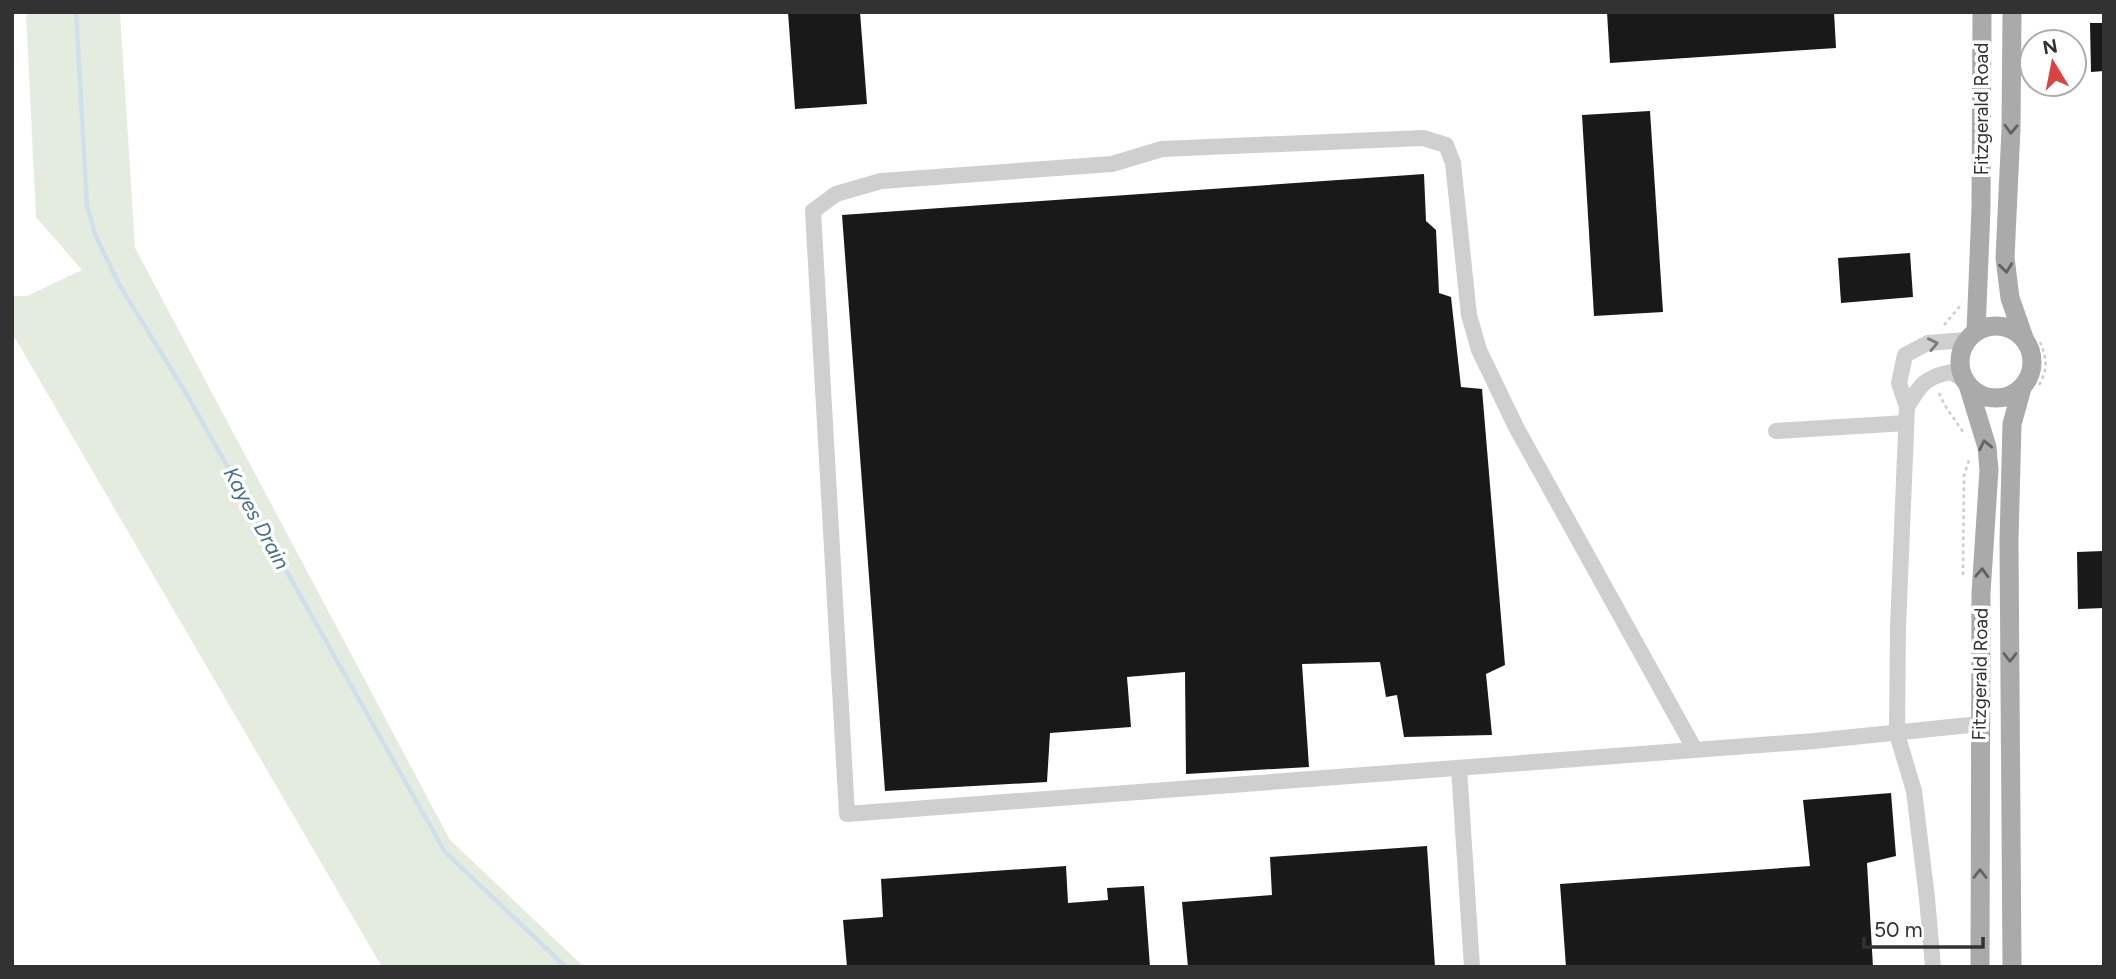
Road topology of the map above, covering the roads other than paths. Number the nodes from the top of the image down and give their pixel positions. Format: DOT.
graph roads {
  1 [pos="1982,12"];
  2 [pos="2012,12"];
  3 [pos="1972,336"];
  4 [pos="2024,338"];
  5 [pos="1966,383"];
  6 [pos="2022,388"];
  7 [pos="1906,415"];
  8 [pos="1776,432"];
  9 [pos="1980,728"];
  10 [pos="1897,734"];
  11 [pos="1695,750"];
  12 [pos="1459,768"];
  13 [pos="1472,967"];
  14 [pos="1933,967"];
  15 [pos="1980,967"];
  16 [pos="2012,967"];
  1 -- 3 [label="main road, Fitzgerald Road"];
  2 -- 4 [label="main road, Fitzgerald Road, one-way"];
  3 -- 4 [label="main road"];
  3 -- 5 [label="main road"];
  7 -- 3 [label="lane, one-way"];
  4 -- 6 [label="main road"];
  5 -- 6 [label="main road"];
  5 -- 7 [label="lane"];
  9 -- 5 [label="main road, Fitzgerald Road, one-way"];
  6 -- 16 [label="main road, Fitzgerald Road, one-way"];
  7 -- 8 [label="lane"];
  7 -- 10 [label="lane"];
  9 -- 10 [label="lane"];
  15 -- 9 [label="main road, Fitzgerald Road, one-way"];
  10 -- 11 [label="lane"];
  10 -- 14 [label="lane"];
  11 -- 12 [label="lane"];
  11 -- 12 [label="lane"];
  12 -- 13 [label="lane"];
}
